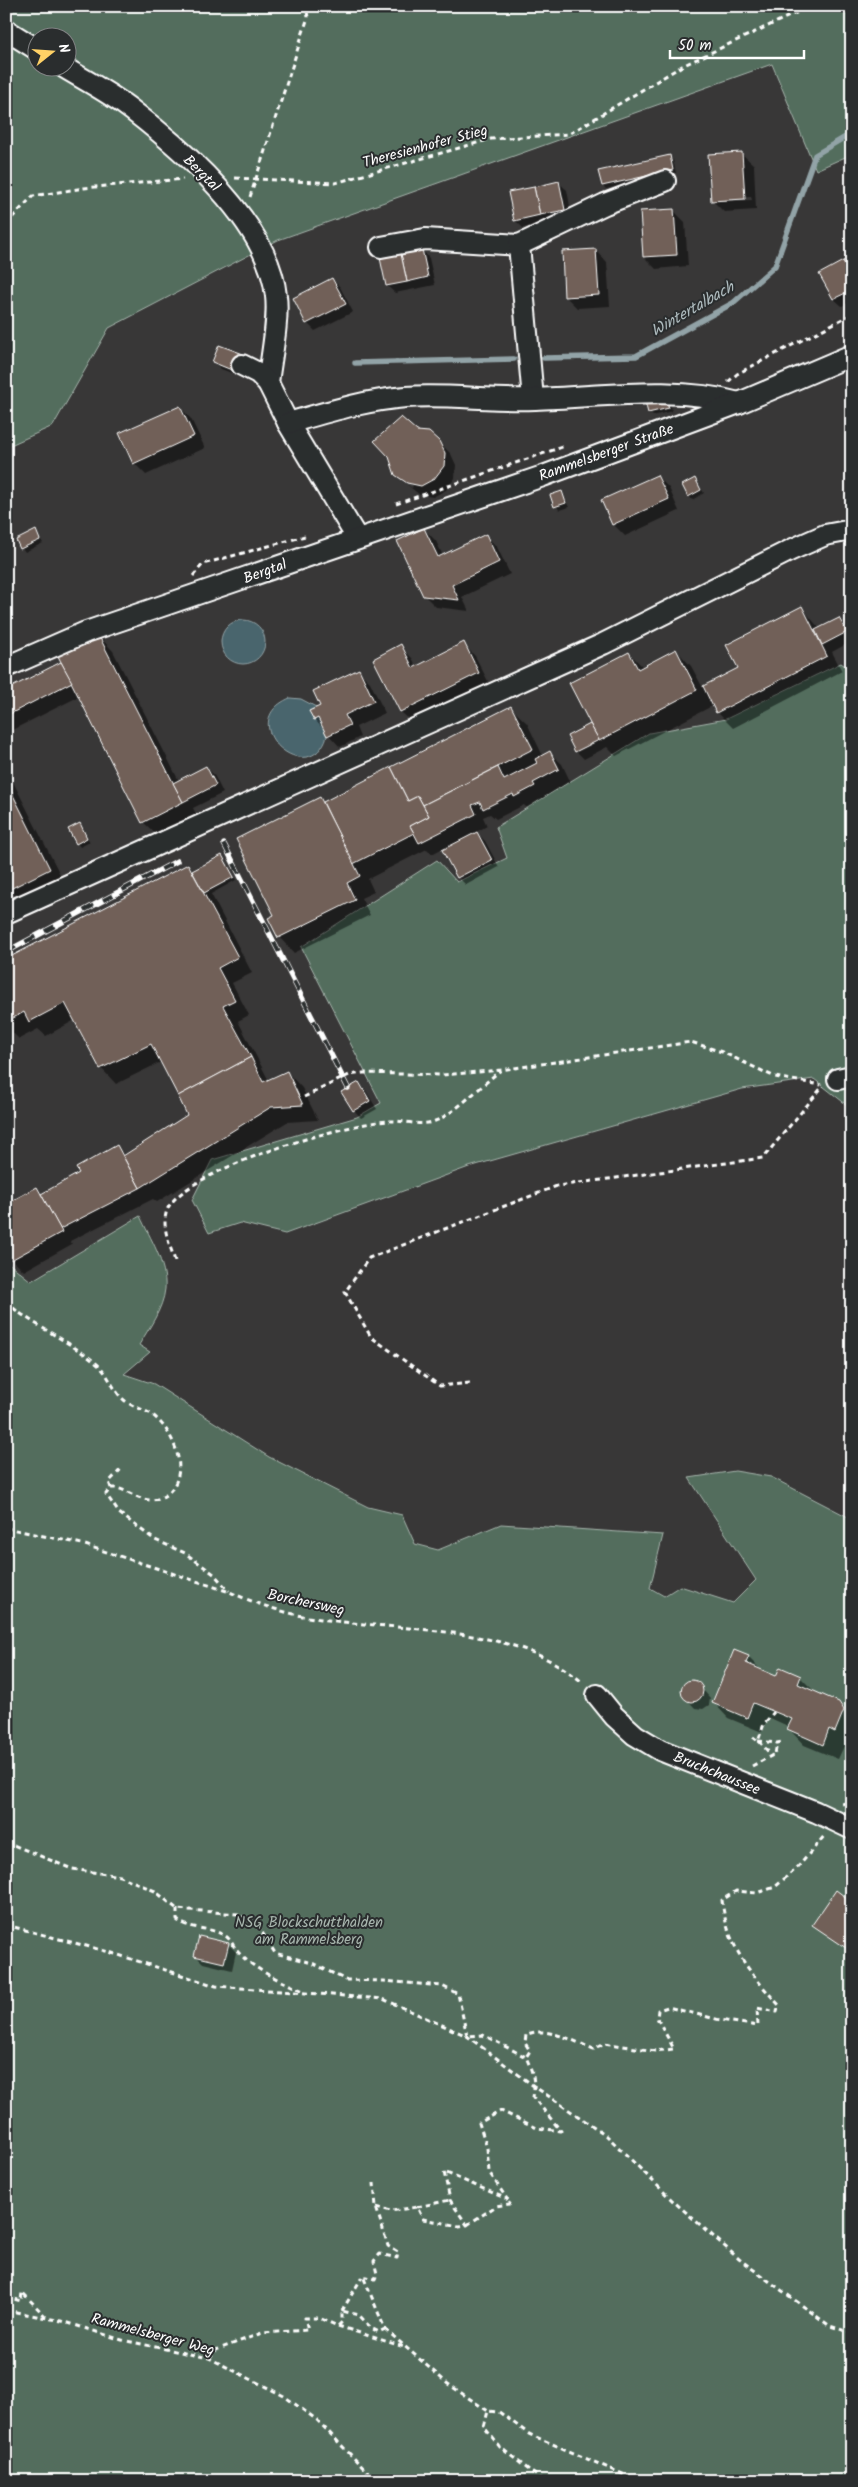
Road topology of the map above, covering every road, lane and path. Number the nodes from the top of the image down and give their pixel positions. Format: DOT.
graph roads {
  1 [pos="306,6"];
  2 [pos="810,6"];
  3 [pos="6,30"];
  4 [pos="28,44"];
  5 [pos="78,76"];
  6 [pos="209,176"];
  7 [pos="665,181"];
  8 [pos="6,224"];
  9 [pos="519,245"];
  10 [pos="381,247"];
  11 [pos="852,314"];
  12 [pos="852,355"];
  13 [pos="242,365"];
  14 [pos="268,383"];
  15 [pos="711,396"];
  16 [pos="533,399"];
  17 [pos="739,403"];
  18 [pos="288,423"];
  19 [pos="570,444"];
  20 [pos="392,506"];
  21 [pos="852,530"];
  22 [pos="312,534"];
  23 [pos="357,538"];
  24 [pos="190,579"];
  25 [pos="6,667"];
  26 [pos="6,913"];
  27 [pos="501,1070"];
  28 [pos="837,1080"];
  29 [pos="304,1097"];
  30 [pos="175,1261"];
  31 [pos="6,1302"];
  32 [pos="470,1383"];
  33 [pos="123,1468"];
  34 [pos="110,1488"];
  35 [pos="6,1528"];
  36 [pos="230,1592"];
  37 [pos="597,1695"];
  38 [pos="774,1712"];
  39 [pos="753,1737"];
  40 [pos="758,1741"];
  41 [pos="782,1742"];
  42 [pos="777,1743"];
  43 [pos="772,1756"];
  44 [pos="747,1771"];
  45 [pos="844,1825"];
  46 [pos="6,1842"];
  47 [pos="177,1909"];
  48 [pos="6,1925"];
  49 [pos="306,1992"];
  50 [pos="467,2036"];
  51 [pos="526,2057"];
  52 [pos="535,2087"];
  53 [pos="374,2183"];
  54 [pos="507,2199"];
  55 [pos="450,2200"];
  56 [pos="376,2207"];
  57 [pos="417,2208"];
  58 [pos="467,2225"];
  59 [pos="363,2276"];
  60 [pos="6,2297"];
  61 [pos="6,2310"];
  62 [pos="342,2311"];
  63 [pos="48,2319"];
  64 [pos="338,2326"];
  65 [pos="385,2329"];
  66 [pos="852,2333"];
  67 [pos="407,2348"];
  68 [pos="209,2358"];
  69 [pos="488,2411"];
  70 [pos="376,2481"];
  71 [pos="543,2481"];
  72 [pos="639,2481"];
  1 -- 2 [label="path, Theresienhofer Stieg"];
  3 -- 4 [label="street"];
  5 -- 6 [label="street, Bergtal"];
  6 -- 8 [label="path"];
  6 -- 14 [label="street, Bergtal"];
  7 -- 9 [label="street"];
  9 -- 10 [label="street"];
  9 -- 16 [label="street"];
  11 -- 15 [label="path"];
  12 -- 17 [label="street, Rammelsberger Straße"];
  13 -- 14 [label="street"];
  14 -- 18 [label="street"];
  15 -- 16 [label="street"];
  15 -- 17 [label="street"];
  16 -- 18 [label="street"];
  17 -- 23 [label="street, Rammelsberger Straße"];
  18 -- 23 [label="street"];
  19 -- 20 [label="path"];
  21 -- 26 [label="street"];
  22 -- 24 [label="path"];
  23 -- 25 [label="street, Bergtal"];
  27 -- 28 [label="path"];
  27 -- 29 [label="path"];
  27 -- 30 [label="path"];
  28 -- 32 [label="path"];
  31 -- 34 [label="path"];
  33 -- 34 [label="path"];
  34 -- 36 [label="path"];
  35 -- 36 [label="path, Borchersweg"];
  36 -- 37 [label="path, Borchersweg"];
  37 -- 45 [label="street, Bruchchaussee"];
  38 -- 40 [label="path"];
  39 -- 40 [label="path"];
  40 -- 42 [label="path"];
  40 -- 43 [label="path"];
  41 -- 42 [label="path"];
  42 -- 43 [label="path"];
  43 -- 44 [label="path"];
  45 -- 51 [label="path"];
  46 -- 47 [label="path"];
  47 -- 49 [label="path"];
  47 -- 50 [label="path"];
  48 -- 49 [label="path"];
  49 -- 50 [label="path"];
  50 -- 51 [label="path"];
  50 -- 52 [label="path"];
  51 -- 52 [label="path"];
  52 -- 54 [label="path"];
  52 -- 66 [label="path"];
  53 -- 56 [label="path"];
  54 -- 55 [label="path"];
  54 -- 58 [label="path"];
  55 -- 57 [label="path"];
  55 -- 58 [label="path"];
  56 -- 57 [label="path"];
  56 -- 59 [label="path"];
  57 -- 58 [label="path"];
  59 -- 62 [label="path"];
  59 -- 65 [label="path"];
  60 -- 63 [label="path"];
  61 -- 63 [label="path, Rammelsberger Weg"];
  62 -- 64 [label="path"];
  62 -- 65 [label="path"];
  63 -- 68 [label="path, Rammelsberger Weg"];
  64 -- 67 [label="path"];
  64 -- 68 [label="path"];
  65 -- 67 [label="path"];
  67 -- 69 [label="path"];
  68 -- 70 [label="path, Rammelsberger Weg"];
  69 -- 71 [label="path"];
  69 -- 72 [label="path"];
}
